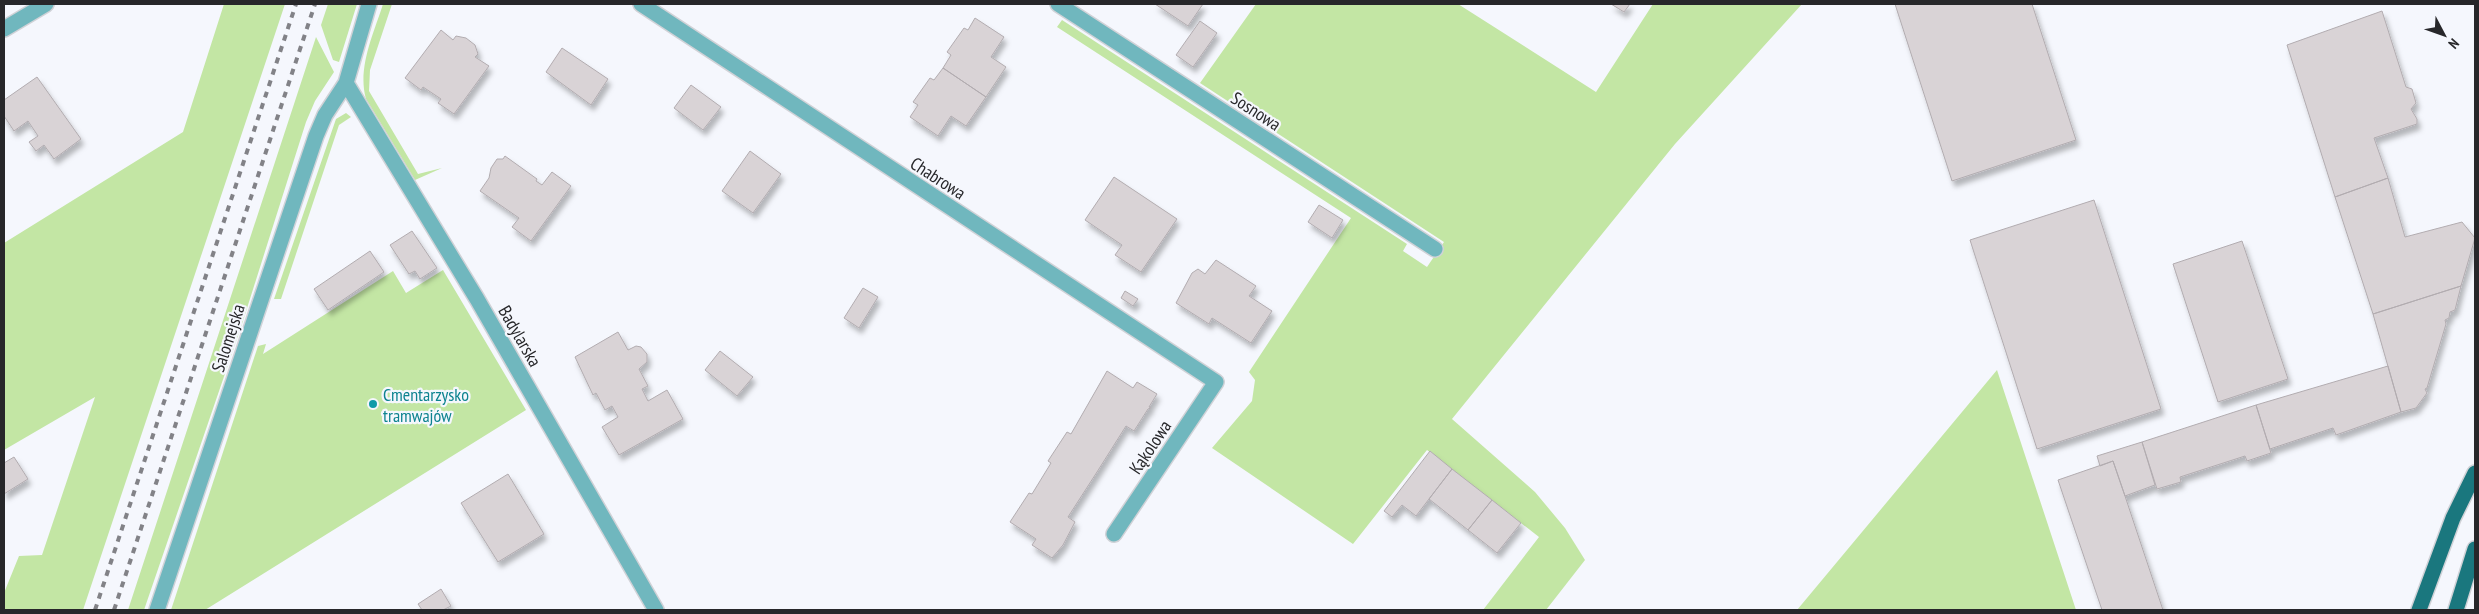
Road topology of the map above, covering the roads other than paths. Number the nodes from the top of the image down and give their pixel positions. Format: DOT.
graph roads {
  1 [pos="46,4"];
  2 [pos="369,4"];
  3 [pos="641,4"];
  4 [pos="1058,4"];
  5 [pos="4,30"];
  6 [pos="346,82"];
  7 [pos="1434,249"];
  8 [pos="1216,382"];
  9 [pos="2475,473"];
  10 [pos="1114,534"];
  11 [pos="2475,548"];
  12 [pos="157,610"];
  13 [pos="656,610"];
  14 [pos="2419,610"];
  15 [pos="2456,610"];
  1 -- 5 [label="street"];
  2 -- 6 [label="street, Salomejska"];
  3 -- 8 [label="street, Chabrowa"];
  4 -- 7 [label="street, Sosnowa"];
  6 -- 12 [label="street, Salomejska"];
  6 -- 13 [label="street, Badylarska"];
  8 -- 10 [label="street, Kąkolowa"];
  9 -- 14 [label="main road"];
  11 -- 15 [label="main road"];
}
